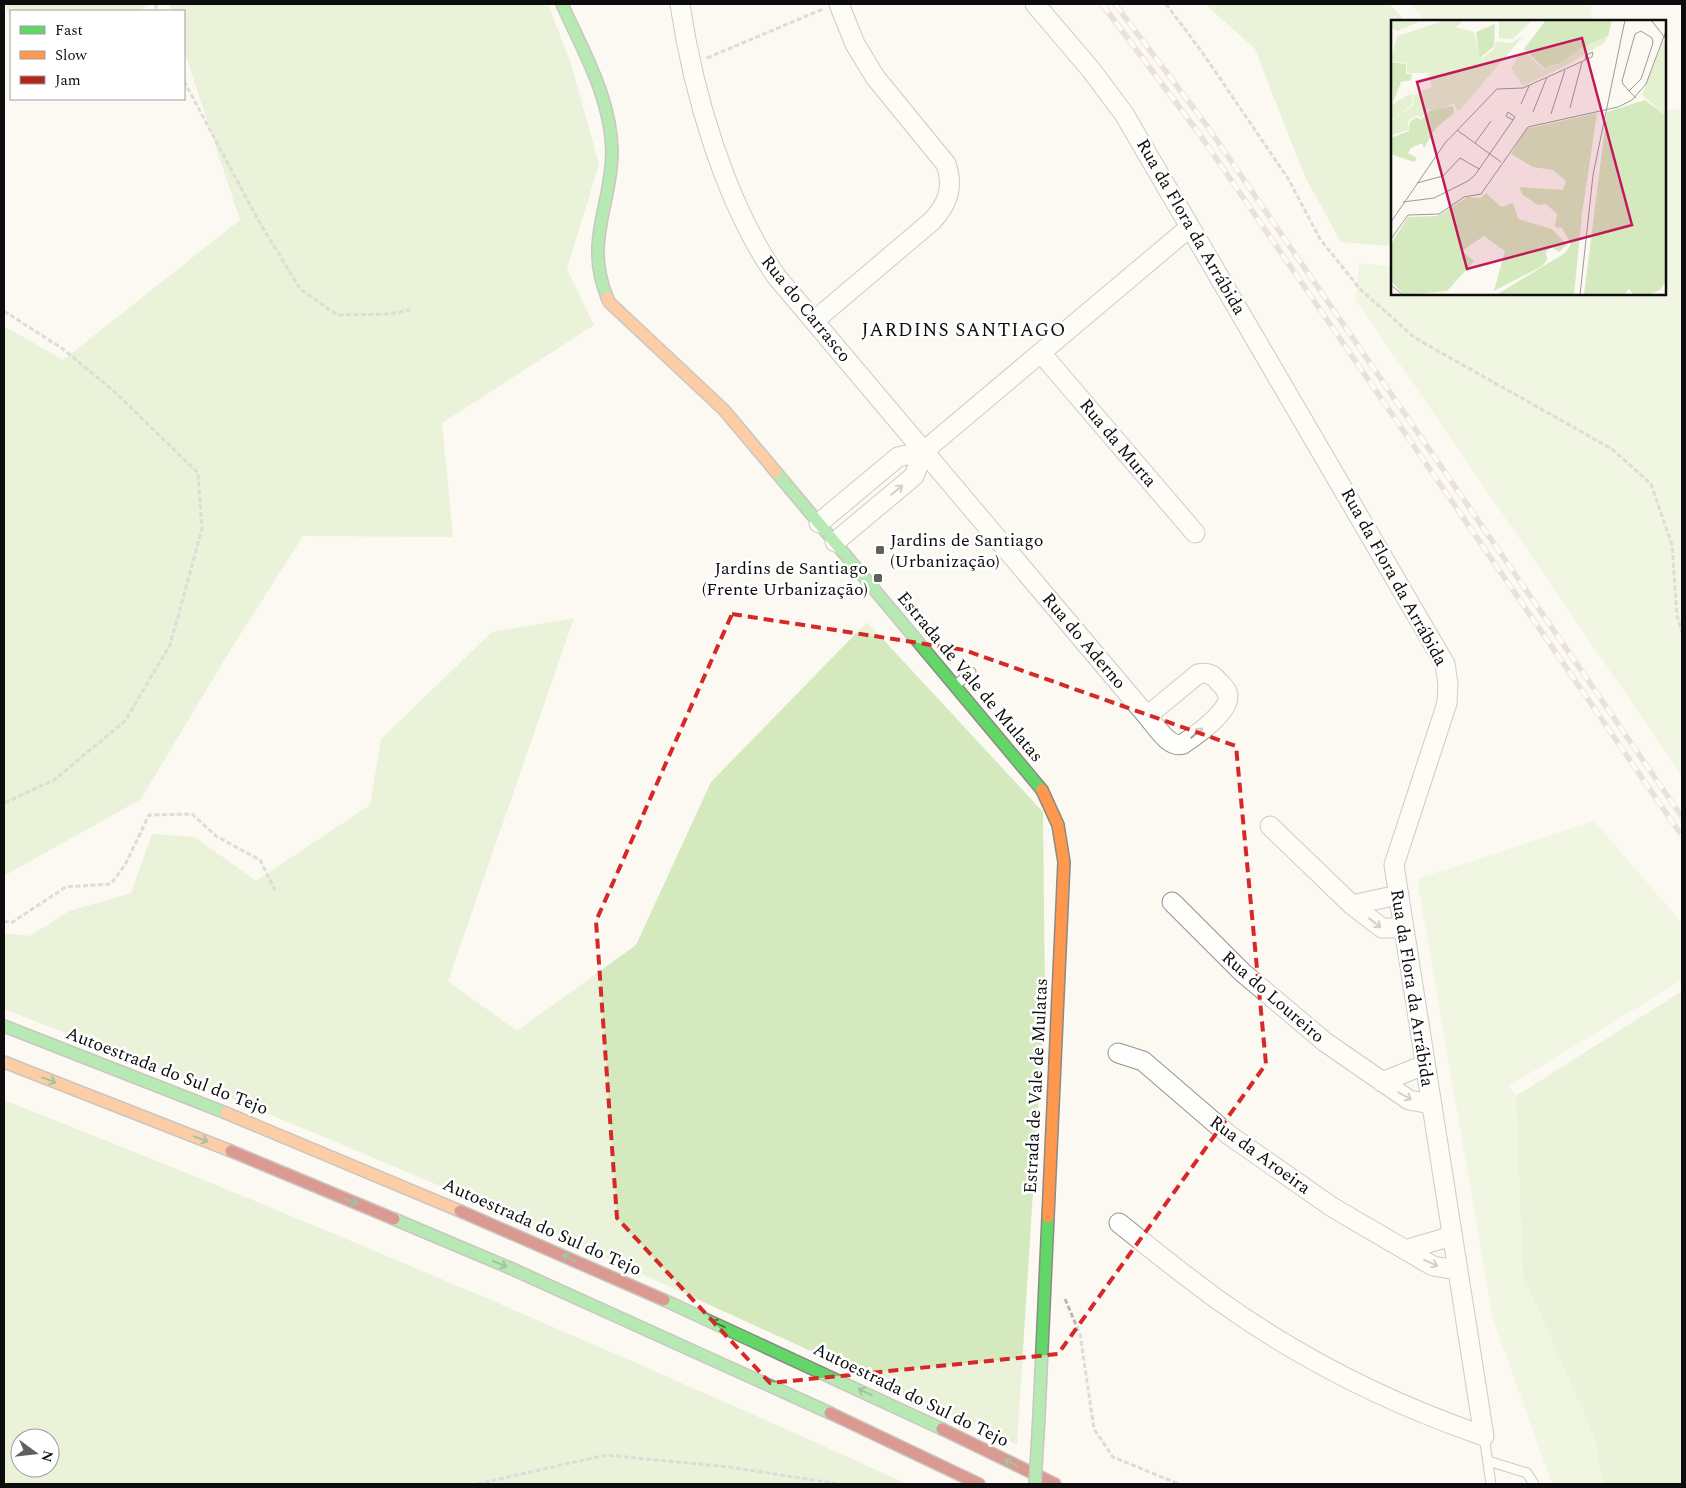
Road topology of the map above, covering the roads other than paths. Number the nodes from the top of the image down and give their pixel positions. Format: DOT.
graph roads {
  1 [pos="562,4"];
  2 [pos="680,4"];
  3 [pos="1035,4"];
  4 [pos="833,6"];
  5 [pos="1190,227"];
  6 [pos="814,322"];
  7 [pos="1041,352"];
  8 [pos="924,451"];
  9 [pos="844,502"];
  10 [pos="860,522"];
  11 [pos="819,523"];
  12 [pos="1195,533"];
  13 [pos="835,542"];
  14 [pos="971,672"];
  15 [pos="955,686"];
  16 [pos="1147,716"];
  17 [pos="1270,826"];
  18 [pos="1398,895"];
  19 [pos="1172,902"];
  20 [pos="1352,905"];
  21 [pos="1403,928"];
  22 [pos="4,1026"];
  23 [pos="1118,1053"];
  24 [pos="4,1062"];
  25 [pos="1424,1065"];
  26 [pos="1382,1082"];
  27 [pos="1430,1104"];
  28 [pos="1119,1223"];
  29 [pos="1452,1236"];
  30 [pos="1408,1250"];
  31 [pos="1457,1270"];
  32 [pos="1484,1436"];
  33 [pos="1488,1461"];
  34 [pos="979,1484"];
  35 [pos="1035,1484"];
  36 [pos="1055,1484"];
  37 [pos="1491,1484"];
  38 [pos="1534,1484"];
  1 -- 11 [label="main road, Estrada de Vale de Mulatas"];
  2 -- 6 [label="street, Rua do Carrasco"];
  3 -- 5 [label="street, Rua da Flora da Arrábida"];
  4 -- 6 [label="street"];
  5 -- 7 [label="street"];
  5 -- 18 [label="street, Rua da Flora da Arrábida"];
  6 -- 8 [label="street, Rua do Carrasco"];
  7 -- 8 [label="street"];
  7 -- 12 [label="street, Rua da Murta"];
  8 -- 9 [label="street"];
  10 -- 8 [label="street, one-way"];
  8 -- 16 [label="street, Rua do Aderno"];
  9 -- 10 [label="street"];
  9 -- 11 [label="street"];
  10 -- 13 [label="street"];
  11 -- 13 [label="main road, Estrada de Vale de Mulatas"];
  13 -- 15 [label="main road, Estrada de Vale de Mulatas"];
  14 -- 15 [label="lane"];
  15 -- 35 [label="main road, Estrada de Vale de Mulatas, bridge"];
  17 -- 20 [label="street"];
  18 -- 20 [label="street"];
  18 -- 21 [label="street, Rua da Flora da Arrábida"];
  19 -- 26 [label="street, Rua do Loureiro"];
  20 -- 21 [label="street, one-way"];
  21 -- 25 [label="street, Rua da Flora da Arrábida"];
  36 -- 22 [label="main road, Autoestrada do Sul do Tejo, one-way"];
  23 -- 30 [label="street, Rua da Aroeira"];
  24 -- 34 [label="main road, one-way"];
  25 -- 26 [label="street"];
  25 -- 27 [label="street, Rua da Flora da Arrábida"];
  26 -- 27 [label="street, Rua do Loureiro, one-way"];
  27 -- 29 [label="street, Rua da Flora da Arrábida"];
  28 -- 32 [label="street"];
  29 -- 30 [label="street"];
  29 -- 31 [label="street, Rua da Flora da Arrábida"];
  30 -- 31 [label="street, Rua da Aroeira, one-way"];
  31 -- 32 [label="street, Rua da Flora da Arrábida"];
  32 -- 33 [label="lane"];
  33 -- 37 [label="lane"];
  33 -- 38 [label="lane"];
}
